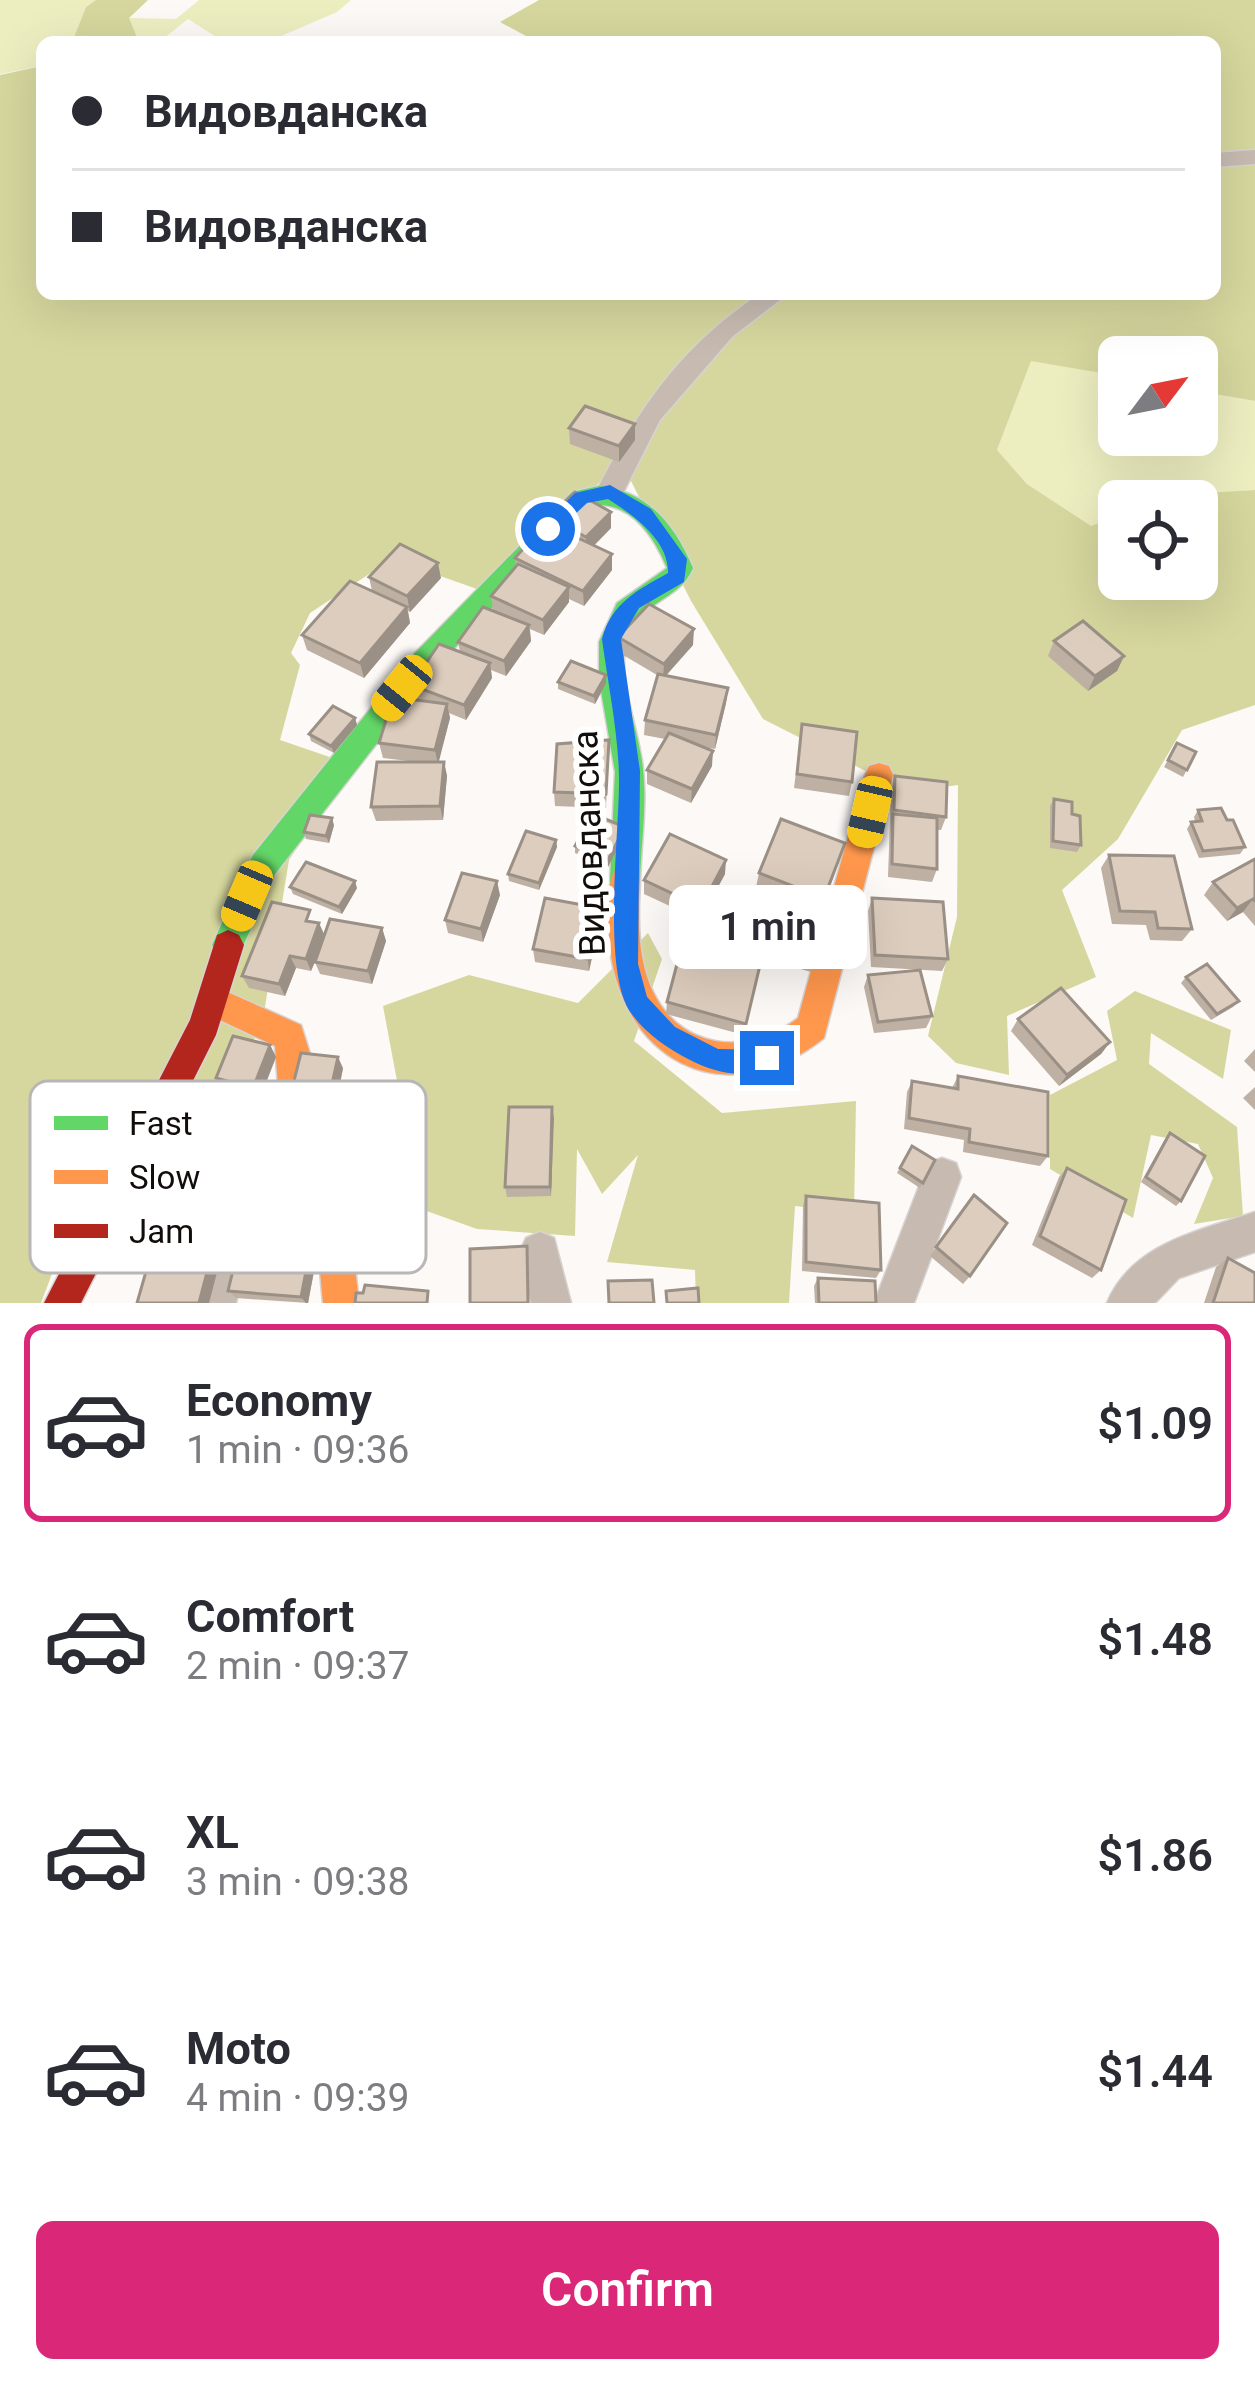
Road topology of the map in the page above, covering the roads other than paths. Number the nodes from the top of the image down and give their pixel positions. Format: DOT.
graph roads {
  1 [pos="1255,157"];
  2 [pos="1221,160"];
  3 [pos="767,300"];
  4 [pos="610,492"];
  5 [pos="879,775"];
  6 [pos="214,1001"];
  7 [pos="174,1081"];
  8 [pos="295,1081"];
  9 [pos="942,1177"];
  10 [pos="1255,1232"];
  11 [pos="540,1252"];
  12 [pos="77,1273"];
  13 [pos="222,1273"];
  14 [pos="338,1273"];
  15 [pos="62,1303"];
  16 [pos="216,1303"];
  17 [pos="341,1303"];
  18 [pos="551,1303"];
  19 [pos="894,1303"];
  20 [pos="1127,1303"];
  1 -- 2 [label="street"];
  3 -- 4 [label="street"];
  4 -- 5 [label="street, Видовданска"];
  4 -- 6 [label="street"];
  6 -- 7 [label="street"];
  6 -- 8 [label="street"];
  9 -- 19 [label="street"];
  10 -- 20 [label="street"];
  11 -- 18 [label="street"];
  12 -- 15 [label="street"];
  13 -- 16 [label="street"];
  14 -- 17 [label="street"];
}
